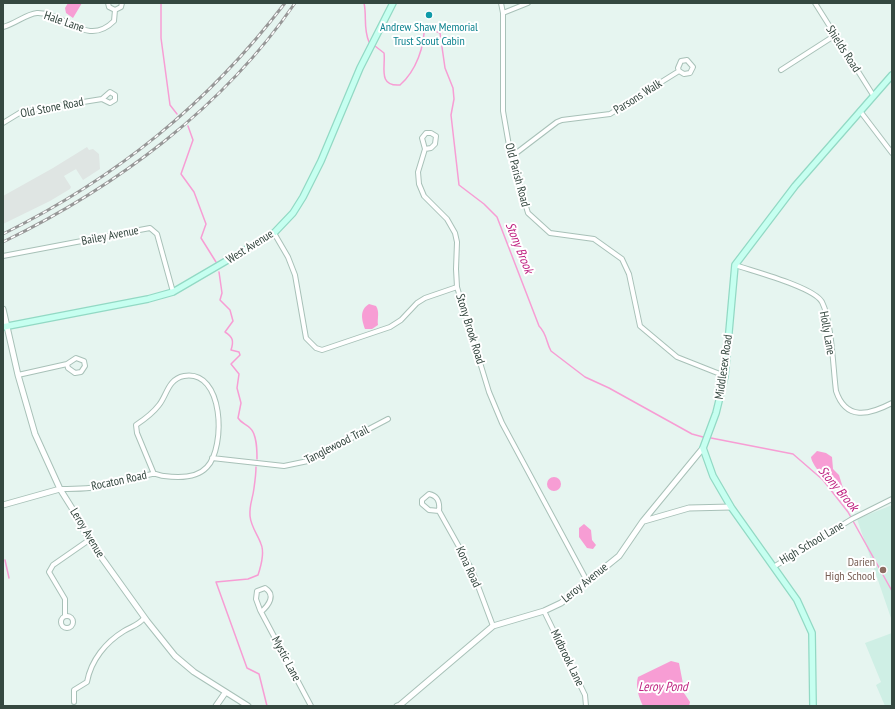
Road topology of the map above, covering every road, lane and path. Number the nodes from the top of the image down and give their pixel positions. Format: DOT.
graph roads {
  1 [pos="108,3"];
  2 [pos="122,3"];
  3 [pos="393,3"];
  4 [pos="501,3"];
  5 [pos="528,3"];
  6 [pos="815,3"];
  7 [pos="115,10"];
  8 [pos="503,12"];
  9 [pos="3,27"];
  10 [pos="834,36"];
  11 [pos="781,70"];
  12 [pos="679,71"];
  13 [pos="892,75"];
  14 [pos="873,95"];
  15 [pos="102,99"];
  16 [pos="860,111"];
  17 [pos="3,123"];
  18 [pos="425,149"];
  19 [pos="892,153"];
  20 [pos="511,158"];
  21 [pos="274,233"];
  22 [pos="3,256"];
  23 [pos="735,265"];
  24 [pos="457,287"];
  25 [pos="173,292"];
  26 [pos="3,309"];
  27 [pos="5,326"];
  28 [pos="67,364"];
  29 [pos="18,374"];
  30 [pos="725,376"];
  31 [pos="892,403"];
  32 [pos="388,419"];
  33 [pos="703,448"];
  34 [pos="212,458"];
  35 [pos="154,474"];
  36 [pos="60,489"];
  37 [pos="892,499"];
  38 [pos="3,505"];
  39 [pos="731,507"];
  40 [pos="438,511"];
  41 [pos="643,522"];
  42 [pos="88,540"];
  43 [pos="775,566"];
  44 [pos="587,581"];
  45 [pos="544,611"];
  46 [pos="262,612"];
  47 [pos="65,616"];
  48 [pos="144,618"];
  49 [pos="492,626"];
  50 [pos="225,693"];
  51 [pos="74,702"];
  52 [pos="216,706"];
  53 [pos="248,706"];
  54 [pos="311,706"];
  55 [pos="399,706"];
  56 [pos="586,706"];
  57 [pos="813,706"];
  1 -- 7 [label="street"];
  2 -- 7 [label="street, Hale Lane"];
  3 -- 21 [label="main road, West Avenue"];
  4 -- 8 [label="street, Old Parish Road"];
  5 -- 8 [label="street"];
  6 -- 10 [label="street, Shields Road"];
  7 -- 9 [label="street, Hale Lane"];
  8 -- 20 [label="street, Old Parish Road"];
  10 -- 11 [label="street"];
  10 -- 14 [label="street, Shields Road"];
  12 -- 20 [label="street, Parsons Walk"];
  13 -- 14 [label="main road"];
  14 -- 16 [label="main road"];
  15 -- 17 [label="street, Old Stone Road"];
  16 -- 19 [label="street"];
  16 -- 23 [label="main road"];
  18 -- 24 [label="street"];
  20 -- 30 [label="street, Old Parish Road"];
  21 -- 24 [label="street, Stony Brook Road"];
  21 -- 25 [label="main road, West Avenue"];
  22 -- 25 [label="street, Bailey Avenue"];
  23 -- 30 [label="main road, Middlesex Road"];
  23 -- 31 [label="street, Holly Lane"];
  24 -- 44 [label="street, Stony Brook Road"];
  25 -- 27 [label="main road, West Avenue"];
  26 -- 27 [label="street, Leroy Avenue"];
  27 -- 29 [label="street, Leroy Avenue"];
  28 -- 28 [label="street"];
  28 -- 29 [label="street"];
  29 -- 36 [label="street, Leroy Avenue"];
  30 -- 33 [label="main road, Middlesex Road"];
  32 -- 34 [label="street, Tanglewood Trail"];
  33 -- 39 [label="main road"];
  33 -- 41 [label="street, Leroy Avenue"];
  34 -- 35 [label="street, Rocaton Road"];
  34 -- 35 [label="street, Rocaton Road"];
  35 -- 36 [label="street, Rocaton Road"];
  36 -- 38 [label="street"];
  36 -- 42 [label="street, Leroy Avenue"];
  37 -- 43 [label="street, High School Lane"];
  39 -- 41 [label="street"];
  39 -- 43 [label="main road"];
  40 -- 40 [label="street, Kona Road"];
  40 -- 49 [label="street, Kona Road"];
  41 -- 44 [label="street, Leroy Avenue"];
  42 -- 47 [label="street"];
  42 -- 48 [label="street, Leroy Avenue"];
  43 -- 57 [label="main road"];
  44 -- 45 [label="street, Leroy Avenue"];
  45 -- 49 [label="street, Leroy Avenue"];
  45 -- 56 [label="street, Midbrook Lane"];
  46 -- 46 [label="street, Mystic Lane"];
  46 -- 54 [label="street, Mystic Lane"];
  48 -- 50 [label="street, Leroy Avenue"];
  48 -- 51 [label="street"];
  49 -- 55 [label="street, Leroy Avenue"];
  50 -- 52 [label="street"];
  50 -- 53 [label="street, Leroy Avenue"];
}
